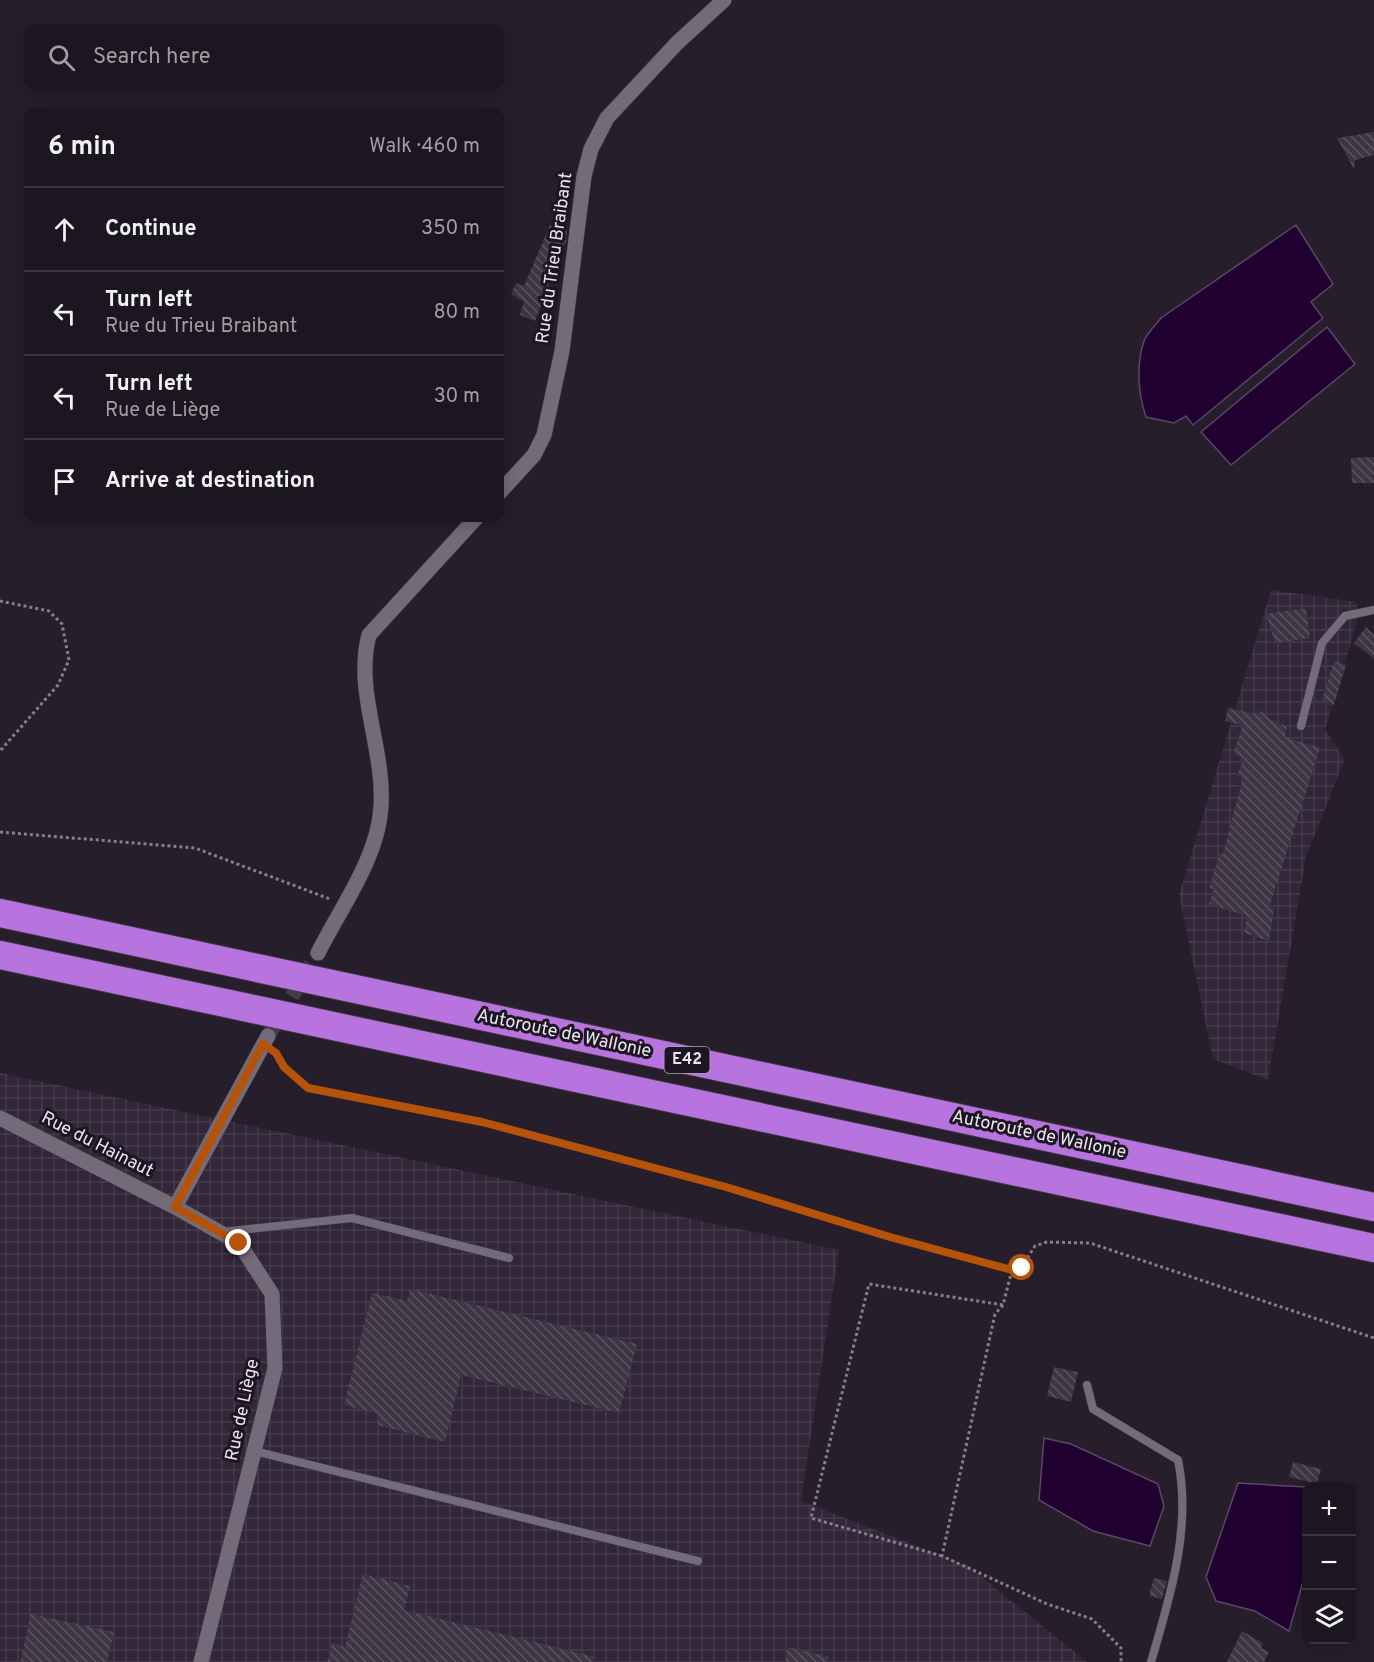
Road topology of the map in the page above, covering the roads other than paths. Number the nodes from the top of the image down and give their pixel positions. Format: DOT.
graph roads {
  1 [pos="724,0"];
  2 [pos="504,488"];
  3 [pos="472,522"];
  4 [pos="1374,610"];
  5 [pos="1301,726"];
  6 [pos="0,913"];
  7 [pos="318,953"];
  8 [pos="0,955"];
  9 [pos="266,1040"];
  10 [pos="0,1118"];
  11 [pos="175,1207"];
  12 [pos="1374,1207"];
  13 [pos="220,1232"];
  14 [pos="1374,1248"];
  15 [pos="509,1258"];
  16 [pos="1087,1385"];
  17 [pos="254,1451"];
  18 [pos="699,1561"];
  19 [pos="201,1662"];
  20 [pos="1151,1662"];
  1 -- 2 [label="street, Rue du Trieu Braibant"];
  3 -- 7 [label="street"];
  4 -- 5 [label="lane"];
  6 -- 12 [label="highway, Autoroute de Wallonie / E42"];
  8 -- 14 [label="highway, E42"];
  9 -- 11 [label="street"];
  10 -- 11 [label="street, Rue du Hainaut"];
  11 -- 13 [label="street, Rue de Liège"];
  13 -- 15 [label="lane"];
  13 -- 17 [label="street, Rue de Liège"];
  16 -- 20 [label="lane"];
  17 -- 18 [label="lane"];
  17 -- 19 [label="street, Rue de Liège"];
}
